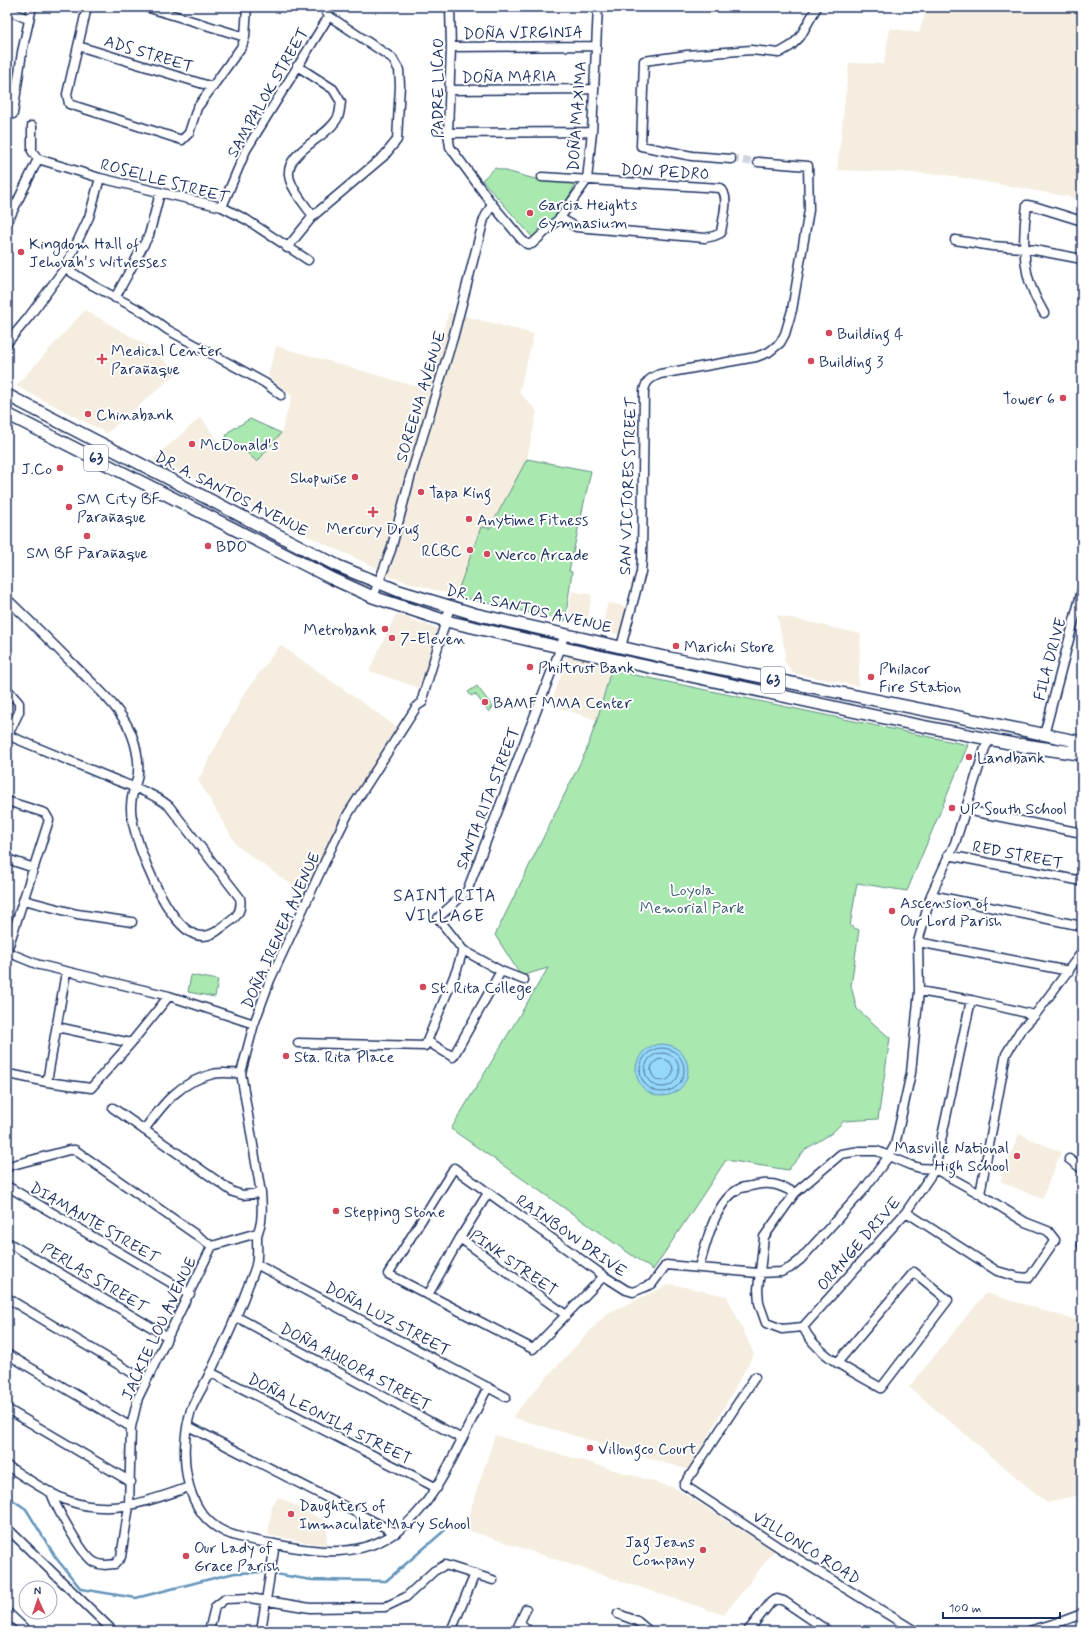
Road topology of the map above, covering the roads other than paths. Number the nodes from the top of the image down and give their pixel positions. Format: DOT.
graph roads {
  1 [pos="32,7"];
  2 [pos="87,7"];
  3 [pos="146,7"];
  4 [pos="247,7"];
  5 [pos="323,7"];
  6 [pos="450,7"];
  7 [pos="598,7"];
  8 [pos="818,7"];
  9 [pos="7,10"];
  10 [pos="329,16"];
  11 [pos="28,19"];
  12 [pos="245,37"];
  13 [pos="78,46"];
  14 [pos="596,46"];
  15 [pos="451,47"];
  16 [pos="297,66"];
  17 [pos="213,87"];
  18 [pos="593,89"];
  19 [pos="450,90"];
  20 [pos="13,114"];
  21 [pos="32,126"];
  22 [pos="592,132"];
  23 [pos="448,133"];
  24 [pos="38,159"];
  25 [pos="731,159"];
  26 [pos="758,162"];
  27 [pos="542,177"];
  28 [pos="100,178"];
  29 [pos="586,180"];
  30 [pos="160,193"];
  31 [pos="492,204"];
  32 [pos="222,207"];
  33 [pos="313,216"];
  34 [pos="560,218"];
  35 [pos="1082,221"];
  36 [pos="7,223"];
  37 [pos="522,240"];
  38 [pos="955,240"];
  39 [pos="287,248"];
  40 [pos="1024,248"];
  41 [pos="308,260"];
  42 [pos="1082,260"];
  43 [pos="65,268"];
  44 [pos="114,298"];
  45 [pos="1044,313"];
  46 [pos="7,343"];
  47 [pos="282,395"];
  48 [pos="7,396"];
  49 [pos="7,414"];
  50 [pos="379,584"];
  51 [pos="1082,590"];
  52 [pos="373,597"];
  53 [pos="7,599"];
  54 [pos="450,607"];
  55 [pos="446,621"];
  56 [pos="564,634"];
  57 [pos="561,647"];
  58 [pos="621,647"];
  59 [pos="750,675"];
  60 [pos="766,678"];
  61 [pos="747,688"];
  62 [pos="7,689"];
  63 [pos="763,691"];
  64 [pos="8,735"];
  65 [pos="1044,735"];
  66 [pos="990,740"];
  67 [pos="1079,743"];
  68 [pos="1021,745"];
  69 [pos="1082,754"];
  70 [pos="1082,759"];
  71 [pos="134,787"];
  72 [pos="7,801"];
  73 [pos="966,810"];
  74 [pos="1082,833"];
  75 [pos="948,855"];
  76 [pos="7,859"];
  77 [pos="34,868"];
  78 [pos="1082,881"];
  79 [pos="931,895"];
  80 [pos="24,900"];
  81 [pos="132,922"];
  82 [pos="1082,926"];
  83 [pos="918,942"];
  84 [pos="463,950"];
  85 [pos="7,952"];
  86 [pos="1082,952"];
  87 [pos="501,971"];
  88 [pos="1069,971"];
  89 [pos="66,972"];
  90 [pos="524,980"];
  91 [pos="919,991"];
  92 [pos="169,996"];
  93 [pos="971,1000"];
  94 [pos="1035,1015"];
  95 [pos="254,1024"];
  96 [pos="57,1027"];
  97 [pos="298,1043"];
  98 [pos="426,1043"];
  99 [pos="131,1044"];
  100 [pos="241,1073"];
  101 [pos="14,1075"];
  102 [pos="47,1082"];
  103 [pos="113,1108"];
  104 [pos="144,1130"];
  105 [pos="889,1156"];
  106 [pos="1069,1159"];
  107 [pos="7,1169"];
  108 [pos="935,1169"];
  109 [pos="1082,1169"];
  110 [pos="7,1186"];
  111 [pos="261,1193"];
  112 [pos="488,1193"];
  113 [pos="795,1193"];
  114 [pos="980,1194"];
  115 [pos="906,1212"];
  116 [pos="257,1233"];
  117 [pos="460,1238"];
  118 [pos="7,1242"];
  119 [pos="212,1246"];
  120 [pos="256,1264"];
  121 [pos="700,1267"];
  122 [pos="758,1273"];
  123 [pos="604,1276"];
  124 [pos="190,1294"];
  125 [pos="428,1295"];
  126 [pos="7,1298"];
  127 [pos="566,1315"];
  128 [pos="237,1317"];
  129 [pos="803,1327"];
  130 [pos="168,1337"];
  131 [pos="7,1354"];
  132 [pos="837,1363"];
  133 [pos="210,1372"];
  134 [pos="755,1377"];
  135 [pos="146,1380"];
  136 [pos="488,1387"];
  137 [pos="506,1397"];
  138 [pos="7,1409"];
  139 [pos="188,1426"];
  140 [pos="132,1427"];
  141 [pos="462,1439"];
  142 [pos="7,1466"];
  143 [pos="131,1482"];
  144 [pos="189,1487"];
  145 [pos="437,1488"];
  146 [pos="51,1492"];
  147 [pos="129,1506"];
  148 [pos="7,1528"];
  149 [pos="396,1533"];
  150 [pos="274,1544"];
  151 [pos="475,1574"];
  152 [pos="494,1580"];
  153 [pos="264,1600"];
  154 [pos="526,1609"];
  155 [pos="8,1614"];
  156 [pos="618,1614"];
  157 [pos="1082,1614"];
  158 [pos="518,1627"];
  159 [pos="27,1631"];
  160 [pos="113,1631"];
  161 [pos="209,1631"];
  162 [pos="260,1631"];
  163 [pos="451,1631"];
  164 [pos="529,1631"];
  165 [pos="649,1631"];
  166 [pos="748,1631"];
  167 [pos="828,1631"];
  168 [pos="915,1631"];
  169 [pos="1029,1631"];
  1 -- 11 [label="street"];
  2 -- 13 [label="street"];
  3 -- 12 [label="street"];
  4 -- 12 [label="street"];
  5 -- 10 [label="street"];
  6 -- 15 [label="street, PADRE LICAO"];
  7 -- 14 [label="street, DOÑA MAXIMA"];
  8 -- 25 [label="street"];
  9 -- 11 [label="street"];
  10 -- 16 [label="street, SAMPALOK STREET"];
  10 -- 33 [label="street"];
  11 -- 20 [label="street"];
  12 -- 17 [label="street"];
  13 -- 17 [label="street, ADS STREET"];
  13 -- 17 [label="street"];
  14 -- 15 [label="street, DOÑA VIRGINIA"];
  14 -- 18 [label="street, DOÑA MAXIMA"];
  15 -- 19 [label="street, PADRE LICAO"];
  16 -- 32 [label="street, SAMPALOK STREET"];
  16 -- 33 [label="street"];
  18 -- 19 [label="street, DOÑA MARIA"];
  18 -- 22 [label="street, DOÑA MAXIMA"];
  19 -- 23 [label="street, PADRE LICAO"];
  21 -- 24 [label="street"];
  22 -- 23 [label="street"];
  22 -- 29 [label="street, DOÑA MAXIMA"];
  23 -- 31 [label="street, PADRE LICAO"];
  24 -- 28 [label="street, ROSELLE STREET"];
  24 -- 36 [label="street"];
  26 -- 58 [label="street, SAN VICTORES STREET"];
  27 -- 29 [label="street, DON PEDRO"];
  28 -- 30 [label="street, ROSELLE STREET"];
  28 -- 43 [label="street"];
  29 -- 34 [label="street, DOÑA MAXIMA"];
  29 -- 34 [label="street, DON PEDRO"];
  30 -- 32 [label="street, ROSELLE STREET"];
  30 -- 44 [label="street"];
  31 -- 37 [label="street, PADRE LICAO"];
  31 -- 50 [label="street, SOREENA AVENUE"];
  32 -- 39 [label="street, ROSELLE STREET"];
  33 -- 39 [label="street"];
  34 -- 37 [label="street, DOÑA MAXIMA"];
  35 -- 40 [label="street"];
  38 -- 40 [label="street"];
  39 -- 41 [label="street, ROSELLE STREET"];
  40 -- 42 [label="street"];
  40 -- 45 [label="street"];
  43 -- 44 [label="street"];
  43 -- 46 [label="street"];
  44 -- 47 [label="street"];
  48 -- 50 [label="main road, DR. A. SANTOS AVENUE / 63"];
  49 -- 52 [label="main road, DR. A. SANTOS AVENUE / 63"];
  50 -- 52 [label="street, SOREENA AVENUE"];
  50 -- 54 [label="main road, DR. A. SANTOS AVENUE / 63"];
  51 -- 65 [label="street, FILA DRIVE"];
  52 -- 55 [label="main road, DR. A. SANTOS AVENUE / 63"];
  53 -- 71 [label="street"];
  54 -- 55 [label="street, DOÑA IRENEA AVENUE"];
  54 -- 56 [label="main road, DR. A. SANTOS AVENUE / 63"];
  55 -- 57 [label="main road, DR. A. SANTOS AVENUE / 63"];
  55 -- 95 [label="street, DOÑA IRENEA AVENUE"];
  56 -- 57 [label="street, SANTA RITA STREET"];
  56 -- 58 [label="main road, DR. A. SANTOS AVENUE / 63"];
  57 -- 61 [label="main road, DR. A. SANTOS AVENUE / 63"];
  57 -- 84 [label="street, SANTA RITA STREET"];
  58 -- 59 [label="main road, DR. A. SANTOS AVENUE / 63"];
  59 -- 60 [label="main road, DR. A. SANTOS AVENUE / 63"];
  59 -- 61 [label="main road"];
  60 -- 63 [label="main road"];
  60 -- 65 [label="main road, DR. A. SANTOS AVENUE / 63"];
  61 -- 63 [label="main road, DR. A. SANTOS AVENUE / 63"];
  62 -- 64 [label="street"];
  63 -- 66 [label="main road, DR. A. SANTOS AVENUE / 63"];
  64 -- 71 [label="street"];
  65 -- 67 [label="main road, DR. A. SANTOS AVENUE / 63"];
  66 -- 68 [label="main road, DR. A. SANTOS AVENUE / 63"];
  66 -- 73 [label="street, RAINBOW DRIVE"];
  68 -- 69 [label="highway"];
  68 -- 70 [label="main road, DR. A. SANTOS AVENUE / 63"];
  71 -- 71 [label="street"];
  72 -- 77 [label="street"];
  73 -- 74 [label="street"];
  73 -- 75 [label="street, RAINBOW DRIVE"];
  75 -- 78 [label="street, RED STREET"];
  75 -- 79 [label="street, RAINBOW DRIVE"];
  76 -- 77 [label="street"];
  77 -- 80 [label="street"];
  79 -- 82 [label="street"];
  79 -- 83 [label="street, RAINBOW DRIVE"];
  80 -- 81 [label="street"];
  80 -- 85 [label="street"];
  83 -- 88 [label="street"];
  83 -- 91 [label="street, RAINBOW DRIVE"];
  84 -- 87 [label="street"];
  84 -- 98 [label="street"];
  85 -- 89 [label="street"];
  86 -- 88 [label="street"];
  87 -- 90 [label="street"];
  87 -- 98 [label="street"];
  88 -- 94 [label="street"];
  89 -- 92 [label="street"];
  89 -- 96 [label="street"];
  91 -- 93 [label="street"];
  91 -- 105 [label="street, RAINBOW DRIVE"];
  92 -- 95 [label="street"];
  92 -- 99 [label="street"];
  93 -- 94 [label="street"];
  93 -- 108 [label="street, ORANGE DRIVE"];
  94 -- 114 [label="street"];
  95 -- 100 [label="street, DOÑA IRENEA AVENUE"];
  96 -- 99 [label="street"];
  96 -- 102 [label="street"];
  97 -- 98 [label="street"];
  99 -- 102 [label="street"];
  100 -- 104 [label="street"];
  100 -- 111 [label="street, DOÑA IRENEA AVENUE"];
  101 -- 102 [label="street"];
  103 -- 104 [label="street"];
  104 -- 111 [label="street"];
  105 -- 108 [label="street"];
  105 -- 113 [label="street"];
  105 -- 122 [label="street, RAINBOW DRIVE"];
  106 -- 109 [label="street"];
  107 -- 119 [label="street, JACKIE LOU AVENUE"];
  108 -- 114 [label="street"];
  108 -- 115 [label="street, ORANGE DRIVE"];
  110 -- 124 [label="street, DIAMANTE STREET"];
  111 -- 116 [label="street, DOÑA IRENEA AVENUE"];
  112 -- 117 [label="street"];
  112 -- 123 [label="street, RAINBOW DRIVE"];
  112 -- 125 [label="street, RAINBOW DRIVE"];
  113 -- 121 [label="street"];
  113 -- 122 [label="street"];
  114 -- 115 [label="street"];
  115 -- 129 [label="street, ORANGE DRIVE"];
  116 -- 119 [label="street, JACKIE LOU AVENUE"];
  116 -- 120 [label="street, DOÑA IRENEA AVENUE"];
  117 -- 125 [label="street, PINK STREET"];
  117 -- 127 [label="street, PINK STREET"];
  118 -- 130 [label="street, PERLAS STREET"];
  119 -- 124 [label="street, JACKIE LOU AVENUE"];
  120 -- 128 [label="street, DOÑA IRENEA AVENUE"];
  120 -- 136 [label="street, DOÑA LUZ STREET"];
  121 -- 122 [label="street, RAINBOW DRIVE"];
  121 -- 123 [label="street, RAINBOW DRIVE"];
  122 -- 129 [label="street"];
  123 -- 127 [label="street"];
  124 -- 130 [label="street, JACKIE LOU AVENUE"];
  125 -- 127 [label="street"];
  126 -- 135 [label="street"];
  128 -- 133 [label="street, DOÑA IRENEA AVENUE"];
  128 -- 141 [label="street, DOÑA AURORA STREET"];
  129 -- 132 [label="street"];
  130 -- 135 [label="street, JACKIE LOU AVENUE"];
  131 -- 140 [label="street"];
  132 -- 132 [label="street"];
  133 -- 139 [label="street, DOÑA IRENEA AVENUE"];
  133 -- 145 [label="street, DOÑA LEONILA STREET"];
  134 -- 168 [label="street, VILLONCO ROAD"];
  135 -- 140 [label="street, JACKIE LOU AVENUE"];
  136 -- 137 [label="street, DOÑA LUZ STREET"];
  136 -- 141 [label="street, DOÑA IRENEA AVENUE"];
  138 -- 143 [label="street"];
  139 -- 144 [label="street, DOÑA IRENEA AVENUE"];
  139 -- 149 [label="street"];
  140 -- 143 [label="street, JACKIE LOU AVENUE"];
  141 -- 145 [label="street, DOÑA IRENEA AVENUE"];
  142 -- 146 [label="street"];
  143 -- 147 [label="street, JACKIE LOU AVENUE"];
  144 -- 147 [label="street"];
  144 -- 150 [label="street, DOÑA IRENEA AVENUE"];
  145 -- 149 [label="street, DOÑA IRENEA AVENUE"];
  146 -- 147 [label="street"];
  146 -- 147 [label="street, JACKIE LOU AVENUE"];
  148 -- 160 [label="street"];
  149 -- 150 [label="street, DOÑA IRENEA AVENUE"];
  150 -- 153 [label="street"];
  151 -- 152 [label="street"];
  151 -- 153 [label="street"];
  151 -- 163 [label="street"];
  153 -- 161 [label="street"];
  153 -- 162 [label="street"];
  154 -- 158 [label="street"];
  155 -- 159 [label="street"];
  156 -- 165 [label="street"];
  157 -- 169 [label="street"];
  158 -- 164 [label="street"];
  166 -- 167 [label="street"];
}
